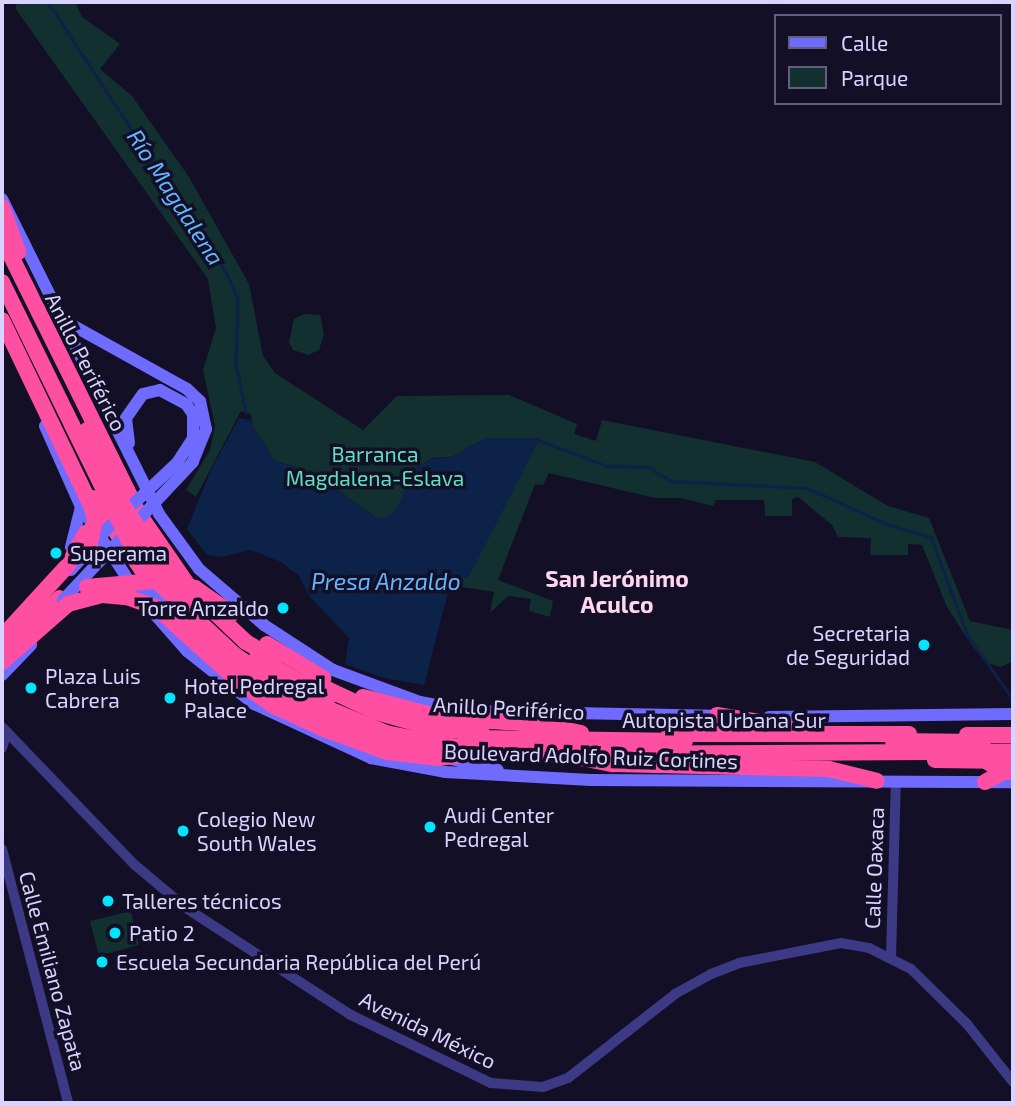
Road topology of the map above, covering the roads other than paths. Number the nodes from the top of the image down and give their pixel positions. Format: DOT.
graph roads {
  1 [pos="2,199"];
  2 [pos="2,206"];
  3 [pos="2,238"];
  4 [pos="2,262"];
  5 [pos="2,282"];
  6 [pos="2,309"];
  7 [pos="2,320"];
  8 [pos="62,320"];
  9 [pos="2,337"];
  10 [pos="52,342"];
  11 [pos="72,425"];
  12 [pos="141,480"];
  13 [pos="80,507"];
  14 [pos="89,549"];
  15 [pos="135,563"];
  16 [pos="138,593"];
  17 [pos="63,600"];
  18 [pos="160,621"];
  19 [pos="2,627"];
  20 [pos="2,639"];
  21 [pos="2,652"];
  22 [pos="2,664"];
  23 [pos="2,675"];
  24 [pos="1013,714"];
  25 [pos="717,715"];
  26 [pos="1013,728"];
  27 [pos="4,730"];
  28 [pos="839,734"];
  29 [pos="986,735"];
  30 [pos="1013,735"];
  31 [pos="621,740"];
  32 [pos="1013,742"];
  33 [pos="2,748"];
  34 [pos="487,750"];
  35 [pos="1013,752"];
  36 [pos="581,758"];
  37 [pos="1011,772"];
  38 [pos="529,777"];
  39 [pos="877,781"];
  40 [pos="897,781"];
  41 [pos="985,782"];
  42 [pos="2,849"];
  43 [pos="891,956"];
  44 [pos="1013,1082"];
  45 [pos="68,1103"];
  1 -- 8 [label="main road, Boulevard Adolfo Ruiz Cortines"];
  2 -- 10 [label="highway"];
  3 -- 10 [label="highway, Anillo Periférico"];
  4 -- 31 [label="highway, Autopista Urbana Sur, bridge"];
  5 -- 11 [label="highway, Autopista Urbana Sur"];
  6 -- 15 [label="highway, Anillo Periférico"];
  7 -- 14 [label="highway, bridge"];
  8 -- 12 [label="main road, Boulevard Adolfo Ruiz Cortines"];
  8 -- 17 [label="main road, bridge"];
  9 -- 13 [label="main road, Boulevard Adolfo Ruiz Cortines"];
  10 -- 28 [label="highway, Anillo Periférico"];
  11 -- 20 [label="highway, bridge"];
  11 -- 34 [label="highway, Autopista Urbana Sur, bridge"];
  12 -- 14 [label="main road, bridge"];
  12 -- 25 [label="main road, Boulevard Adolfo Ruiz Cortines"];
  13 -- 16 [label="main road, Boulevard Adolfo Ruiz Cortines"];
  13 -- 19 [label="main road"];
  14 -- 20 [label="main road, bridge"];
  15 -- 18 [label="highway"];
  15 -- 36 [label="highway, Anillo Periférico"];
  16 -- 18 [label="main road, Boulevard Adolfo Ruiz Cortines"];
  16 -- 23 [label="main road"];
  17 -- 22 [label="main road, bridge"];
  17 -- 38 [label="main road, bridge"];
  18 -- 38 [label="main road, Boulevard Adolfo Ruiz Cortines"];
  21 -- 31 [label="highway, bridge"];
  22 -- 34 [label="highway, bridge"];
  24 -- 25 [label="main road, Boulevard Adolfo Ruiz Cortines"];
  25 -- 28 [label="highway"];
  26 -- 29 [label="highway"];
  27 -- 33 [label="street"];
  27 -- 43 [label="street, Avenida México"];
  28 -- 29 [label="highway, Anillo Periférico"];
  29 -- 30 [label="highway, Anillo Periférico"];
  31 -- 32 [label="highway, Autopista Urbana Sur, bridge"];
  34 -- 35 [label="highway, Autopista Urbana Sur, bridge"];
  36 -- 37 [label="highway, Anillo Periférico"];
  36 -- 39 [label="highway"];
  37 -- 41 [label="highway"];
  38 -- 39 [label="main road, Boulevard Adolfo Ruiz Cortines"];
  39 -- 40 [label="main road, Boulevard Adolfo Ruiz Cortines"];
  40 -- 41 [label="main road, Boulevard Adolfo Ruiz Cortines"];
  40 -- 43 [label="street, Calle Oaxaca"];
  42 -- 45 [label="street, Calle Emiliano Zapata"];
  43 -- 44 [label="street, Avenida México"];
}
